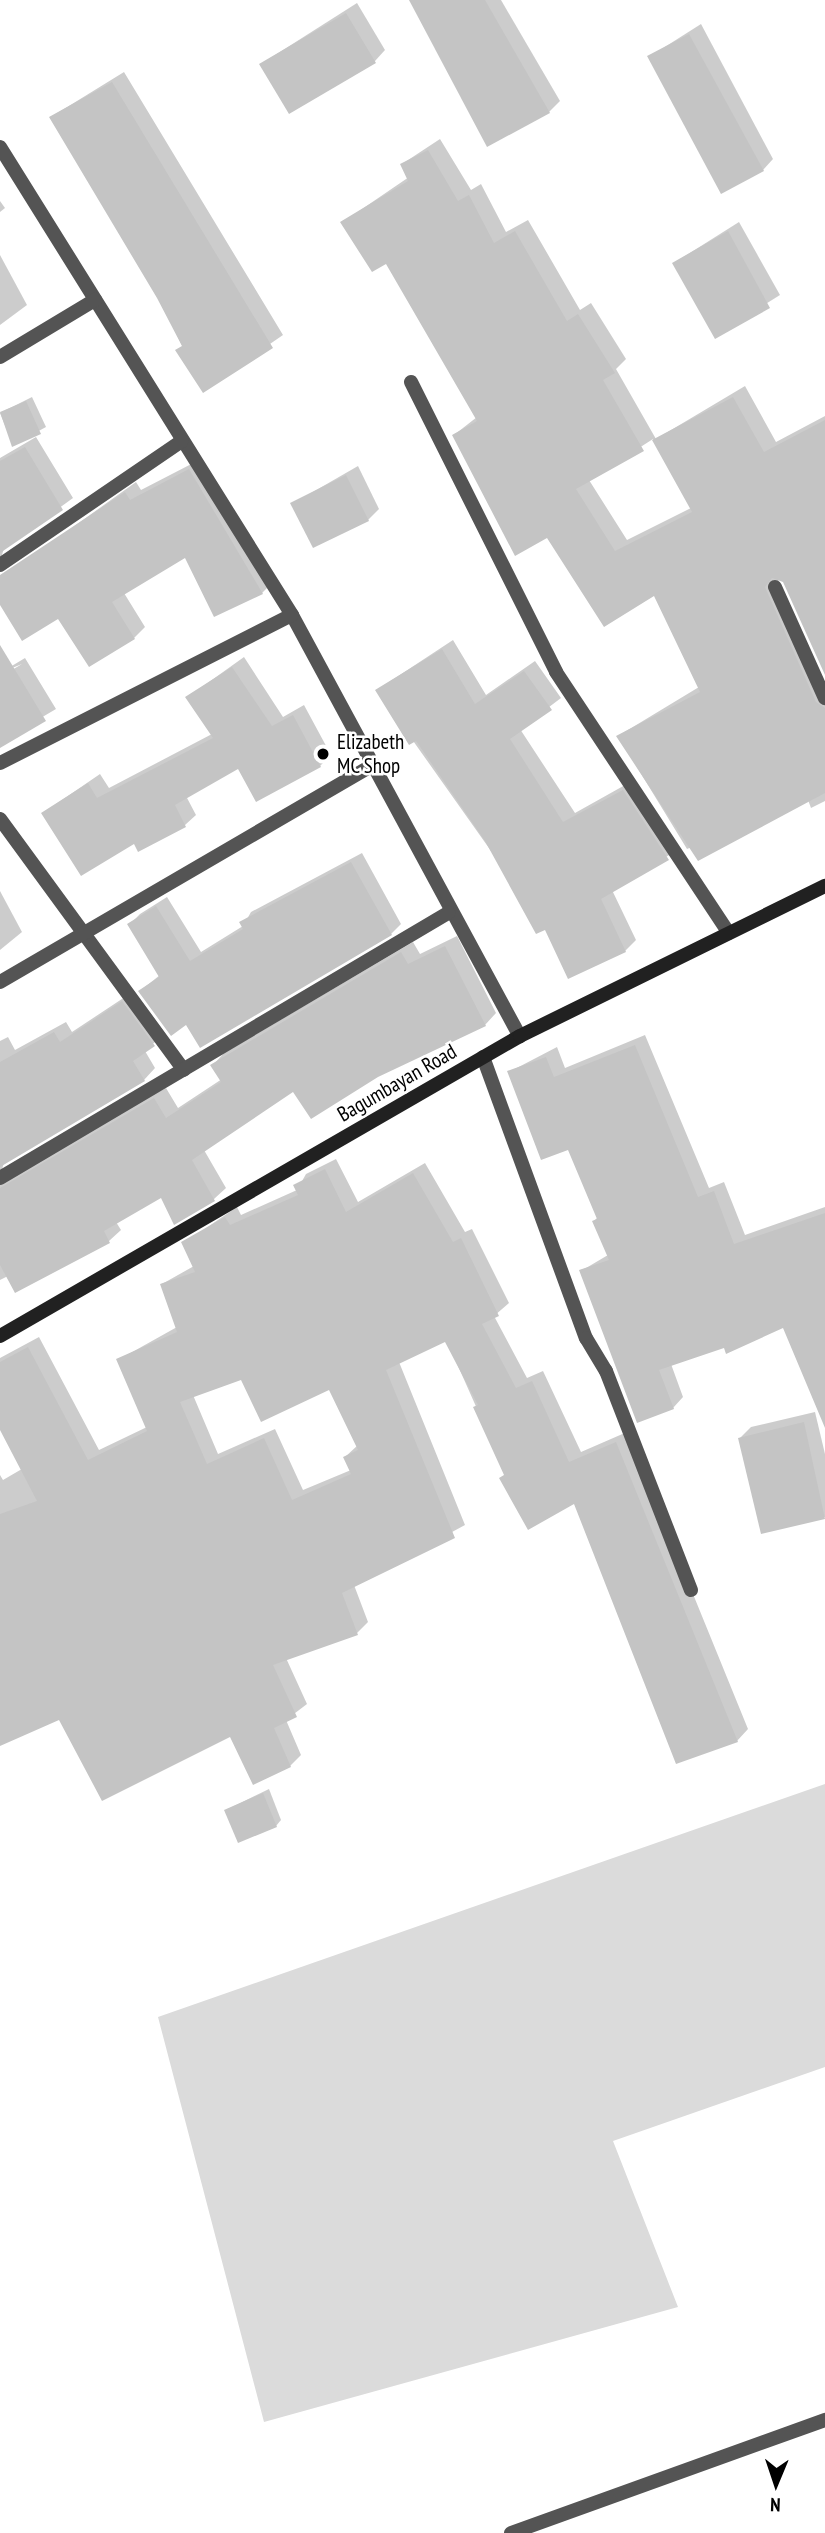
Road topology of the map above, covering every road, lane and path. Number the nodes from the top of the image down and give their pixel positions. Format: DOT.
graph roads {
  1 [pos="0,148"];
  2 [pos="94,300"];
  3 [pos="0,357"];
  4 [pos="411,382"];
  5 [pos="182,441"];
  6 [pos="0,565"];
  7 [pos="775,587"];
  8 [pos="292,615"];
  9 [pos="825,698"];
  10 [pos="0,763"];
  11 [pos="371,766"];
  12 [pos="0,819"];
  13 [pos="825,886"];
  14 [pos="448,914"];
  15 [pos="85,932"];
  16 [pos="729,933"];
  17 [pos="0,982"];
  18 [pos="520,1036"];
  19 [pos="484,1057"];
  20 [pos="184,1070"];
  21 [pos="0,1178"];
  22 [pos="0,1336"];
  23 [pos="691,1590"];
  24 [pos="825,2420"];
  25 [pos="511,2533"];
  1 -- 2 [label="street"];
  2 -- 3 [label="street"];
  2 -- 5 [label="street"];
  4 -- 16 [label="street"];
  5 -- 6 [label="street"];
  5 -- 8 [label="street"];
  7 -- 9 [label="street"];
  8 -- 10 [label="street"];
  8 -- 11 [label="street"];
  11 -- 14 [label="street"];
  11 -- 15 [label="street"];
  12 -- 15 [label="street"];
  13 -- 16 [label="street, Bagumbayan Road"];
  14 -- 18 [label="street"];
  14 -- 20 [label="street"];
  15 -- 17 [label="street"];
  15 -- 20 [label="street"];
  16 -- 18 [label="street, Bagumbayan Road"];
  18 -- 19 [label="street, Bagumbayan Road"];
  19 -- 22 [label="street, Bagumbayan Road"];
  19 -- 23 [label="street"];
  20 -- 21 [label="street"];
  24 -- 25 [label="street"];
}
